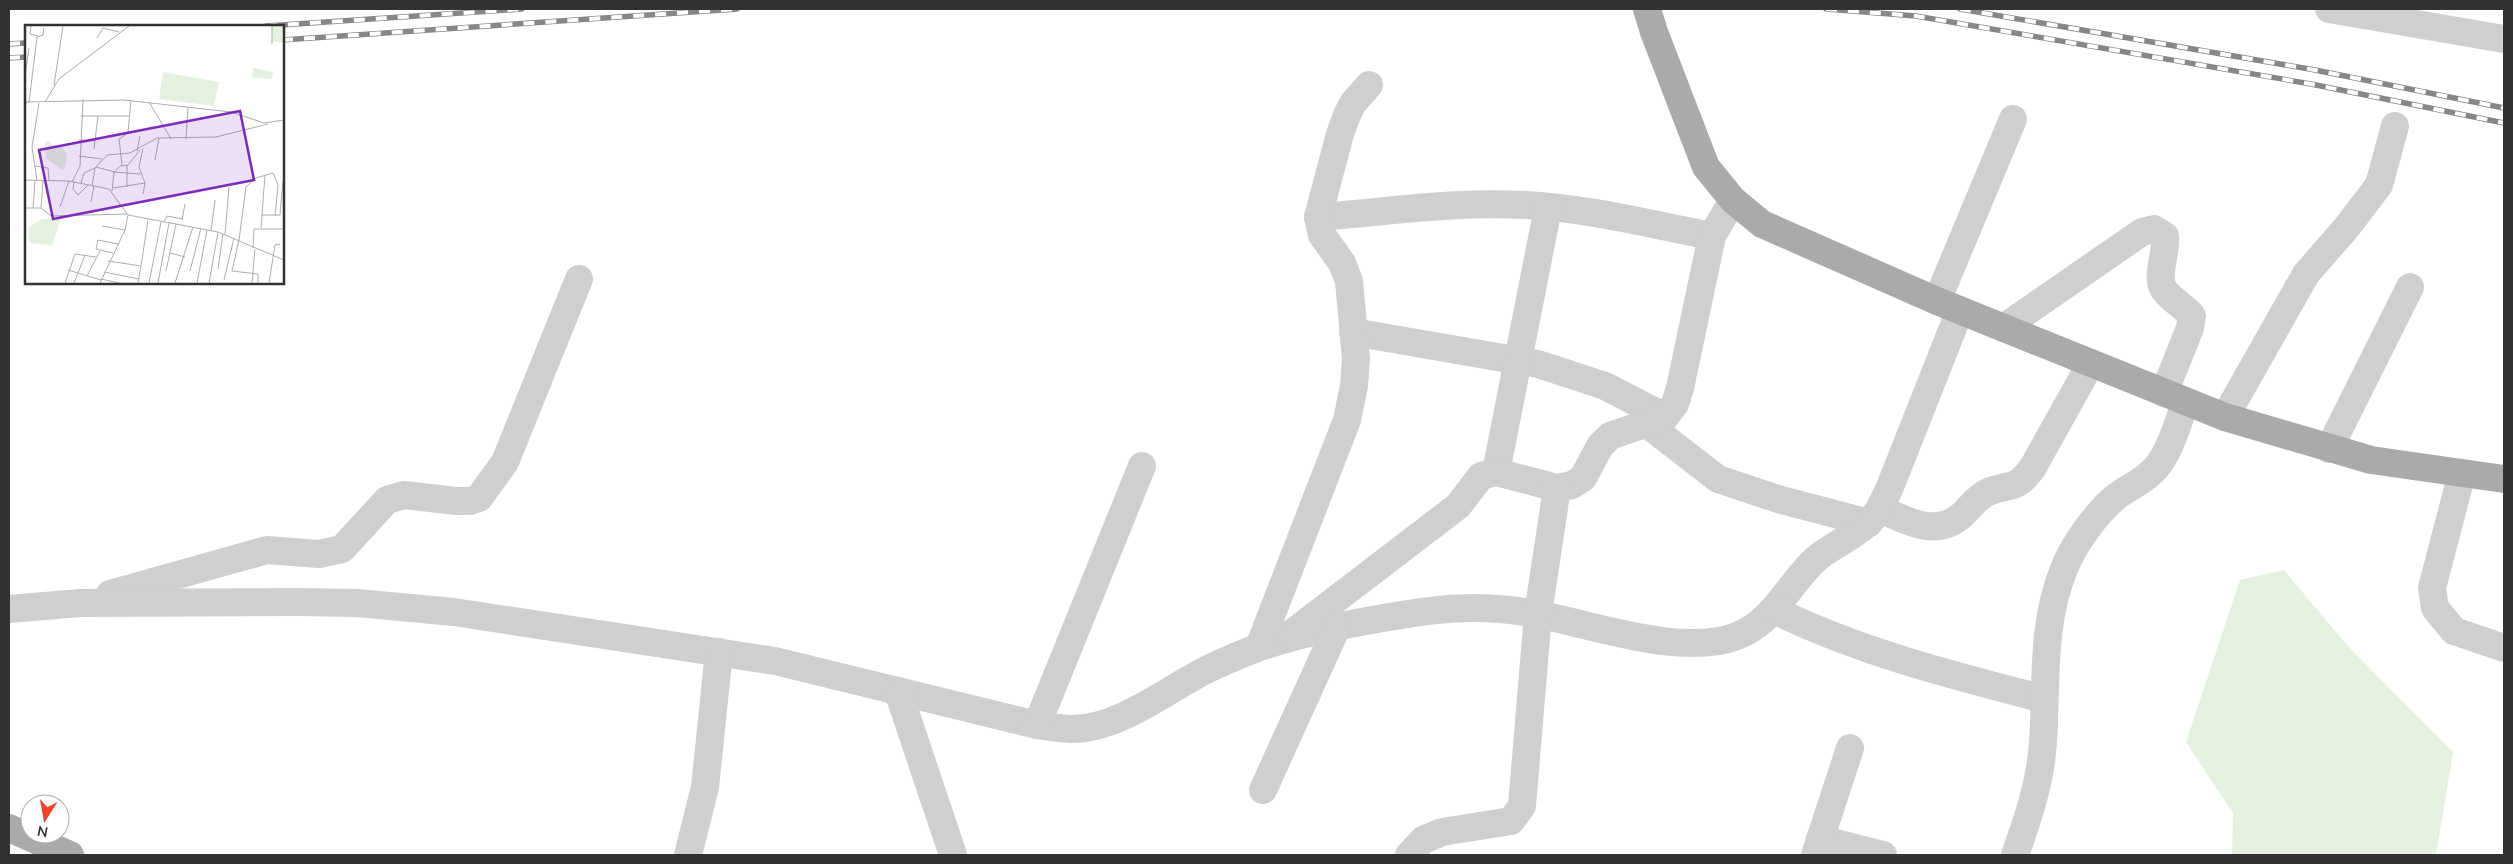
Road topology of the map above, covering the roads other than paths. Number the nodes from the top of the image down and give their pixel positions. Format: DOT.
graph roads {
  1 [pos="2329,9"];
  2 [pos="1650,20"];
  3 [pos="2504,39"];
  4 [pos="1369,85"];
  5 [pos="2013,120"];
  6 [pos="2395,126"];
  7 [pos="1733,200"];
  8 [pos="1548,208"];
  9 [pos="1318,217"];
  10 [pos="1712,236"];
  11 [pos="579,278"];
  12 [pos="2410,287"];
  13 [pos="1948,305"];
  14 [pos="2003,328"];
  15 [pos="1353,332"];
  16 [pos="1519,359"];
  17 [pos="2092,363"];
  18 [pos="2175,397"];
  19 [pos="2225,417"];
  20 [pos="1656,420"];
  21 [pos="2330,449"];
  22 [pos="1142,466"];
  23 [pos="1496,472"];
  24 [pos="2462,473"];
  25 [pos="2504,479"];
  26 [pos="1557,488"];
  27 [pos="1874,516"];
  28 [pos="80,603"];
  29 [pos="9,609"];
  30 [pos="1774,610"];
  31 [pos="1538,614"];
  32 [pos="1337,627"];
  33 [pos="1270,644"];
  34 [pos="2504,648"];
  35 [pos="719,652"];
  36 [pos="898,691"];
  37 [pos="2044,699"];
  38 [pos="1037,725"];
  39 [pos="1850,748"];
  40 [pos="1263,790"];
  41 [pos="9,828"];
  42 [pos="1818,847"];
  43 [pos="70,855"];
  44 [pos="688,855"];
  45 [pos="953,855"];
  46 [pos="1410,855"];
  47 [pos="1883,855"];
  48 [pos="2016,855"];
  1 -- 3 [label="street"];
  2 -- 7 [label="main road"];
  4 -- 9 [label="street"];
  5 -- 13 [label="street"];
  6 -- 19 [label="street"];
  7 -- 10 [label="street"];
  7 -- 13 [label="main road"];
  8 -- 9 [label="street"];
  8 -- 10 [label="street"];
  8 -- 16 [label="street"];
  9 -- 15 [label="street"];
  10 -- 20 [label="street"];
  11 -- 28 [label="street"];
  12 -- 21 [label="street"];
  13 -- 14 [label="main road"];
  13 -- 27 [label="street"];
  14 -- 17 [label="main road"];
  14 -- 18 [label="street"];
  15 -- 16 [label="street"];
  15 -- 33 [label="street"];
  16 -- 20 [label="street"];
  16 -- 23 [label="street"];
  17 -- 18 [label="main road"];
  17 -- 27 [label="street"];
  18 -- 19 [label="main road"];
  18 -- 37 [label="street"];
  19 -- 21 [label="main road"];
  20 -- 26 [label="street"];
  20 -- 27 [label="street"];
  21 -- 24 [label="main road"];
  22 -- 38 [label="street"];
  23 -- 26 [label="street"];
  23 -- 33 [label="street"];
  24 -- 25 [label="main road"];
  24 -- 34 [label="street"];
  26 -- 31 [label="street"];
  27 -- 30 [label="street"];
  28 -- 29 [label="street"];
  28 -- 35 [label="street"];
  30 -- 31 [label="street"];
  30 -- 37 [label="street"];
  31 -- 32 [label="street"];
  31 -- 46 [label="street"];
  32 -- 33 [label="street"];
  32 -- 40 [label="street"];
  33 -- 38 [label="street"];
  35 -- 36 [label="street"];
  35 -- 44 [label="street"];
  36 -- 38 [label="street"];
  36 -- 45 [label="street"];
  37 -- 48 [label="street"];
  39 -- 42 [label="street"];
  41 -- 43 [label="main road"];
  42 -- 47 [label="street"];
}
